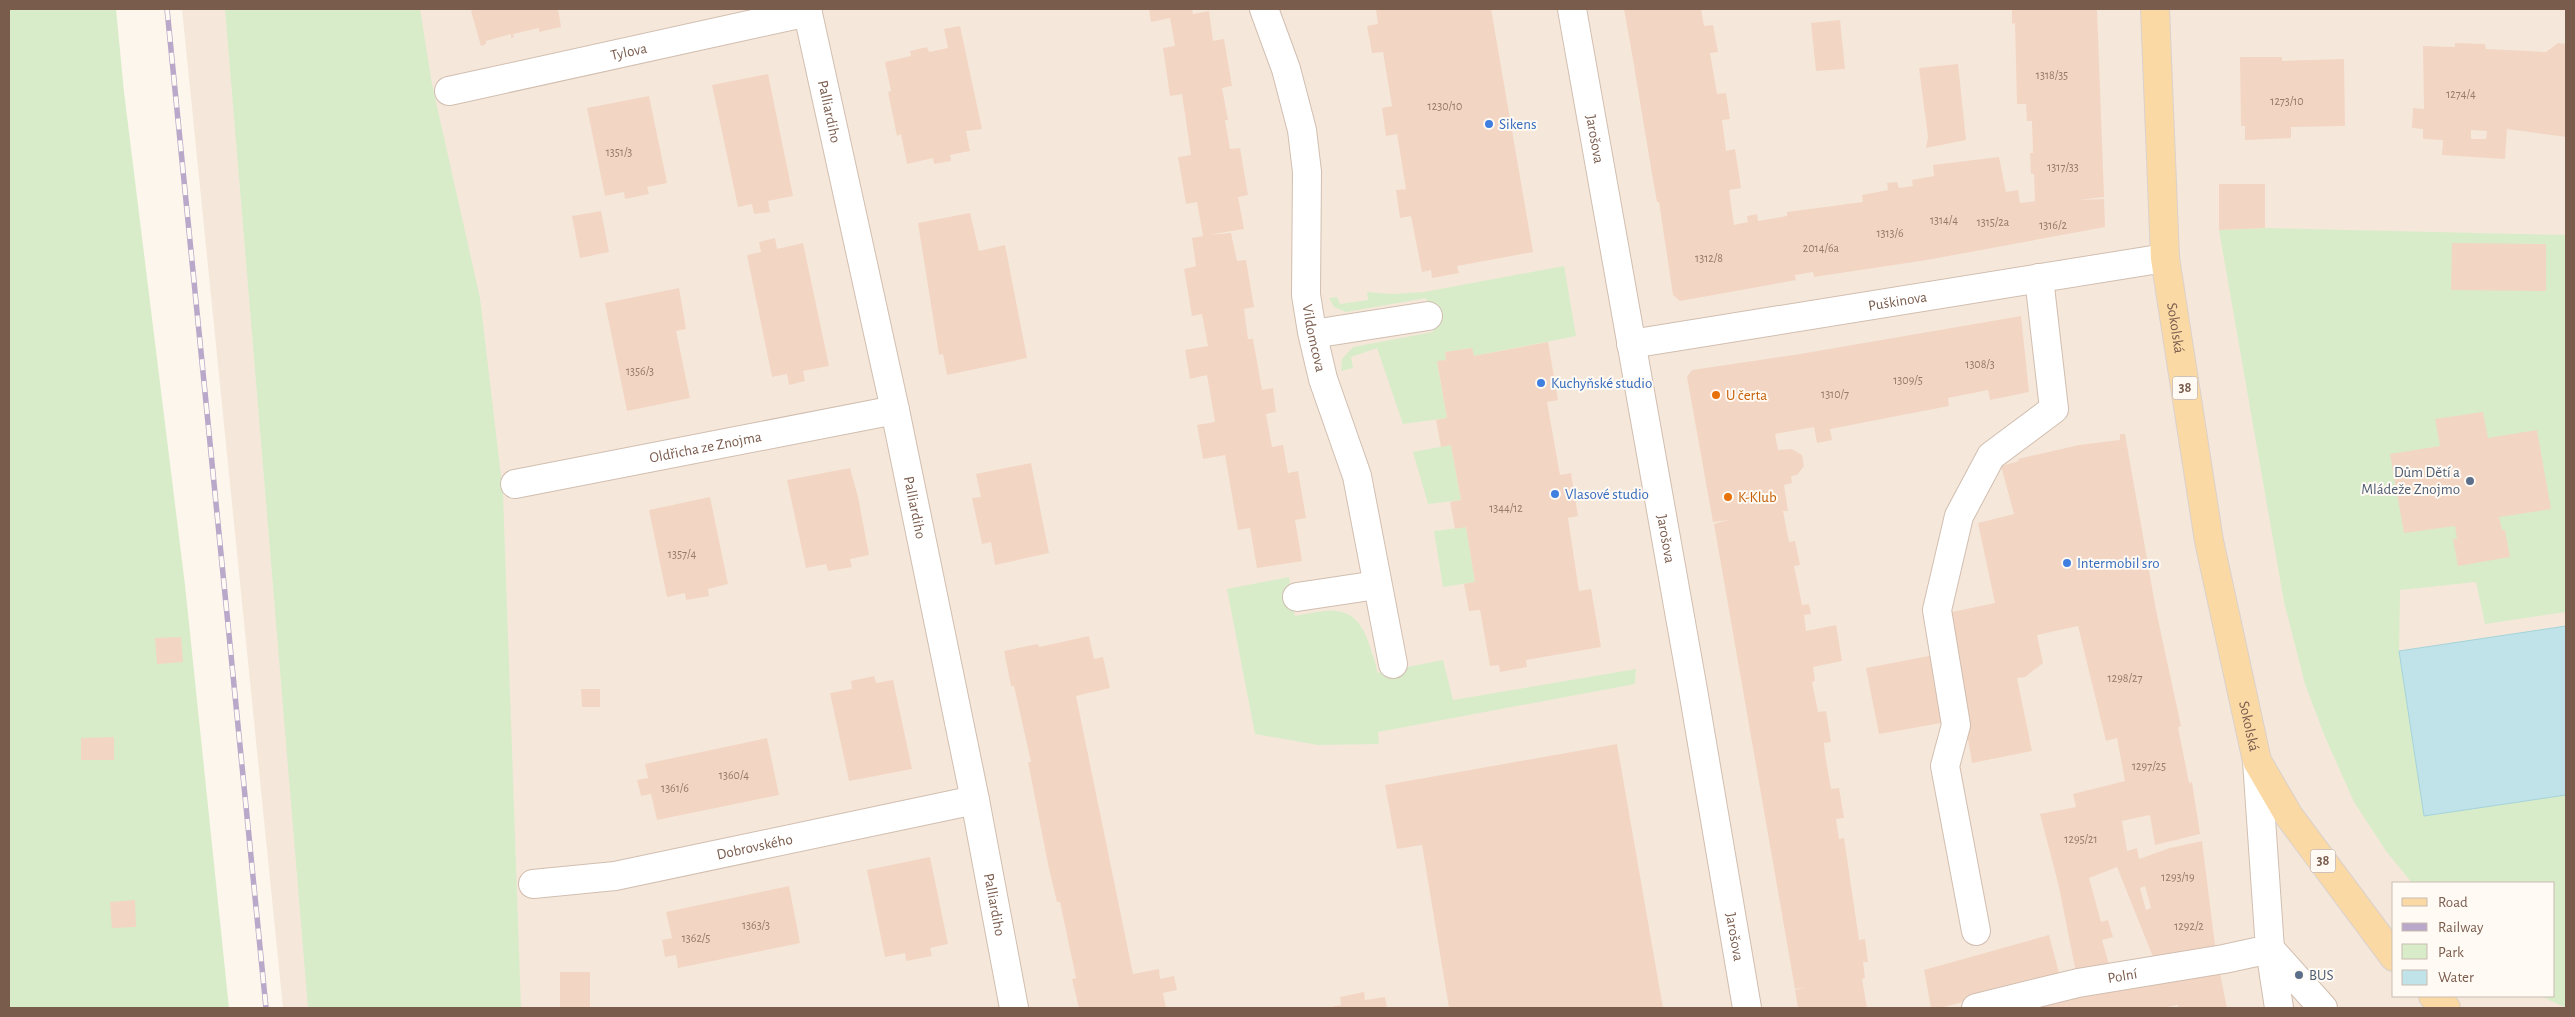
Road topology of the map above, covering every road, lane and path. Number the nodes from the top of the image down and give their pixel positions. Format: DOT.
graph roads {
  1 [pos="1264,9"];
  2 [pos="1572,9"];
  3 [pos="2155,9"];
  4 [pos="808,10"];
  5 [pos="449,91"];
  6 [pos="2165,258"];
  7 [pos="2039,278"];
  8 [pos="1428,316"];
  9 [pos="1313,334"];
  10 [pos="1631,344"];
  11 [pos="895,410"];
  12 [pos="516,484"];
  13 [pos="1376,585"];
  14 [pos="1297,597"];
  15 [pos="1393,664"];
  16 [pos="2257,761"];
  17 [pos="974,800"];
  18 [pos="533,884"];
  19 [pos="1976,931"];
  20 [pos="2270,949"];
  21 [pos="2392,954"];
  22 [pos="2434,997"];
  23 [pos="1014,1008"];
  24 [pos="1747,1008"];
  25 [pos="1976,1008"];
  26 [pos="2278,1008"];
  27 [pos="2323,1008"];
  28 [pos="2446,1008"];
  1 -- 9 [label="street, Vildomcova"];
  2 -- 10 [label="street, Jarošova"];
  3 -- 6 [label="main road, Sokolská / 38"];
  4 -- 5 [label="street, Tylova"];
  4 -- 11 [label="street, Palliardiho"];
  6 -- 7 [label="street, Puškinova"];
  6 -- 16 [label="main road, Sokolská / 38"];
  7 -- 10 [label="street, Puškinova"];
  7 -- 19 [label="street"];
  8 -- 9 [label="street"];
  9 -- 13 [label="street, Vildomcova"];
  10 -- 24 [label="street, Jarošova"];
  11 -- 12 [label="street, Oldřicha ze Znojma"];
  11 -- 17 [label="street, Palliardiho"];
  13 -- 14 [label="street"];
  13 -- 15 [label="street, Vildomcova"];
  16 -- 20 [label="street"];
  16 -- 21 [label="main road, 38"];
  17 -- 18 [label="street, Dobrovského"];
  17 -- 23 [label="street, Palliardiho"];
  20 -- 25 [label="street, Polní"];
  20 -- 26 [label="street"];
  20 -- 27 [label="street"];
  22 -- 28 [label="main road"];
}
